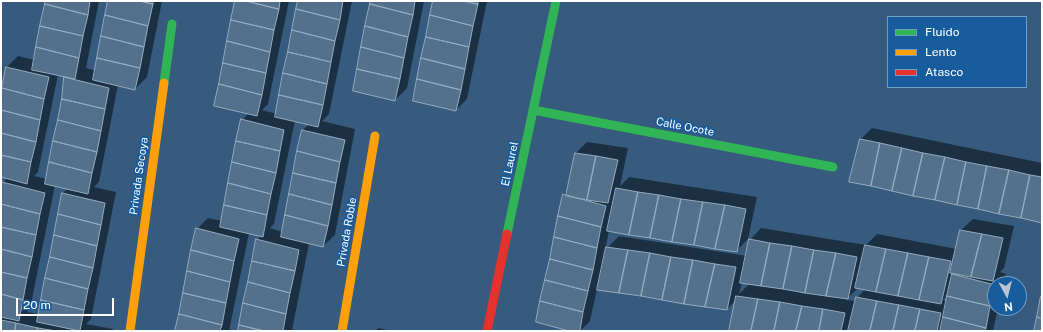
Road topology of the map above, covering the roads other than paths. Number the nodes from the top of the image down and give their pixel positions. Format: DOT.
graph roads {
  1 [pos="556,1"];
  2 [pos="172,24"];
  3 [pos="533,110"];
  4 [pos="375,136"];
  5 [pos="833,167"];
  6 [pos="130,331"];
  7 [pos="342,331"];
  8 [pos="487,331"];
  1 -- 3 [label="street, El Laurel"];
  2 -- 6 [label="street, Privada Secoya"];
  3 -- 5 [label="street, Calle Ocote"];
  3 -- 8 [label="street, El Laurel"];
  4 -- 7 [label="street, Privada Roble"];
}
